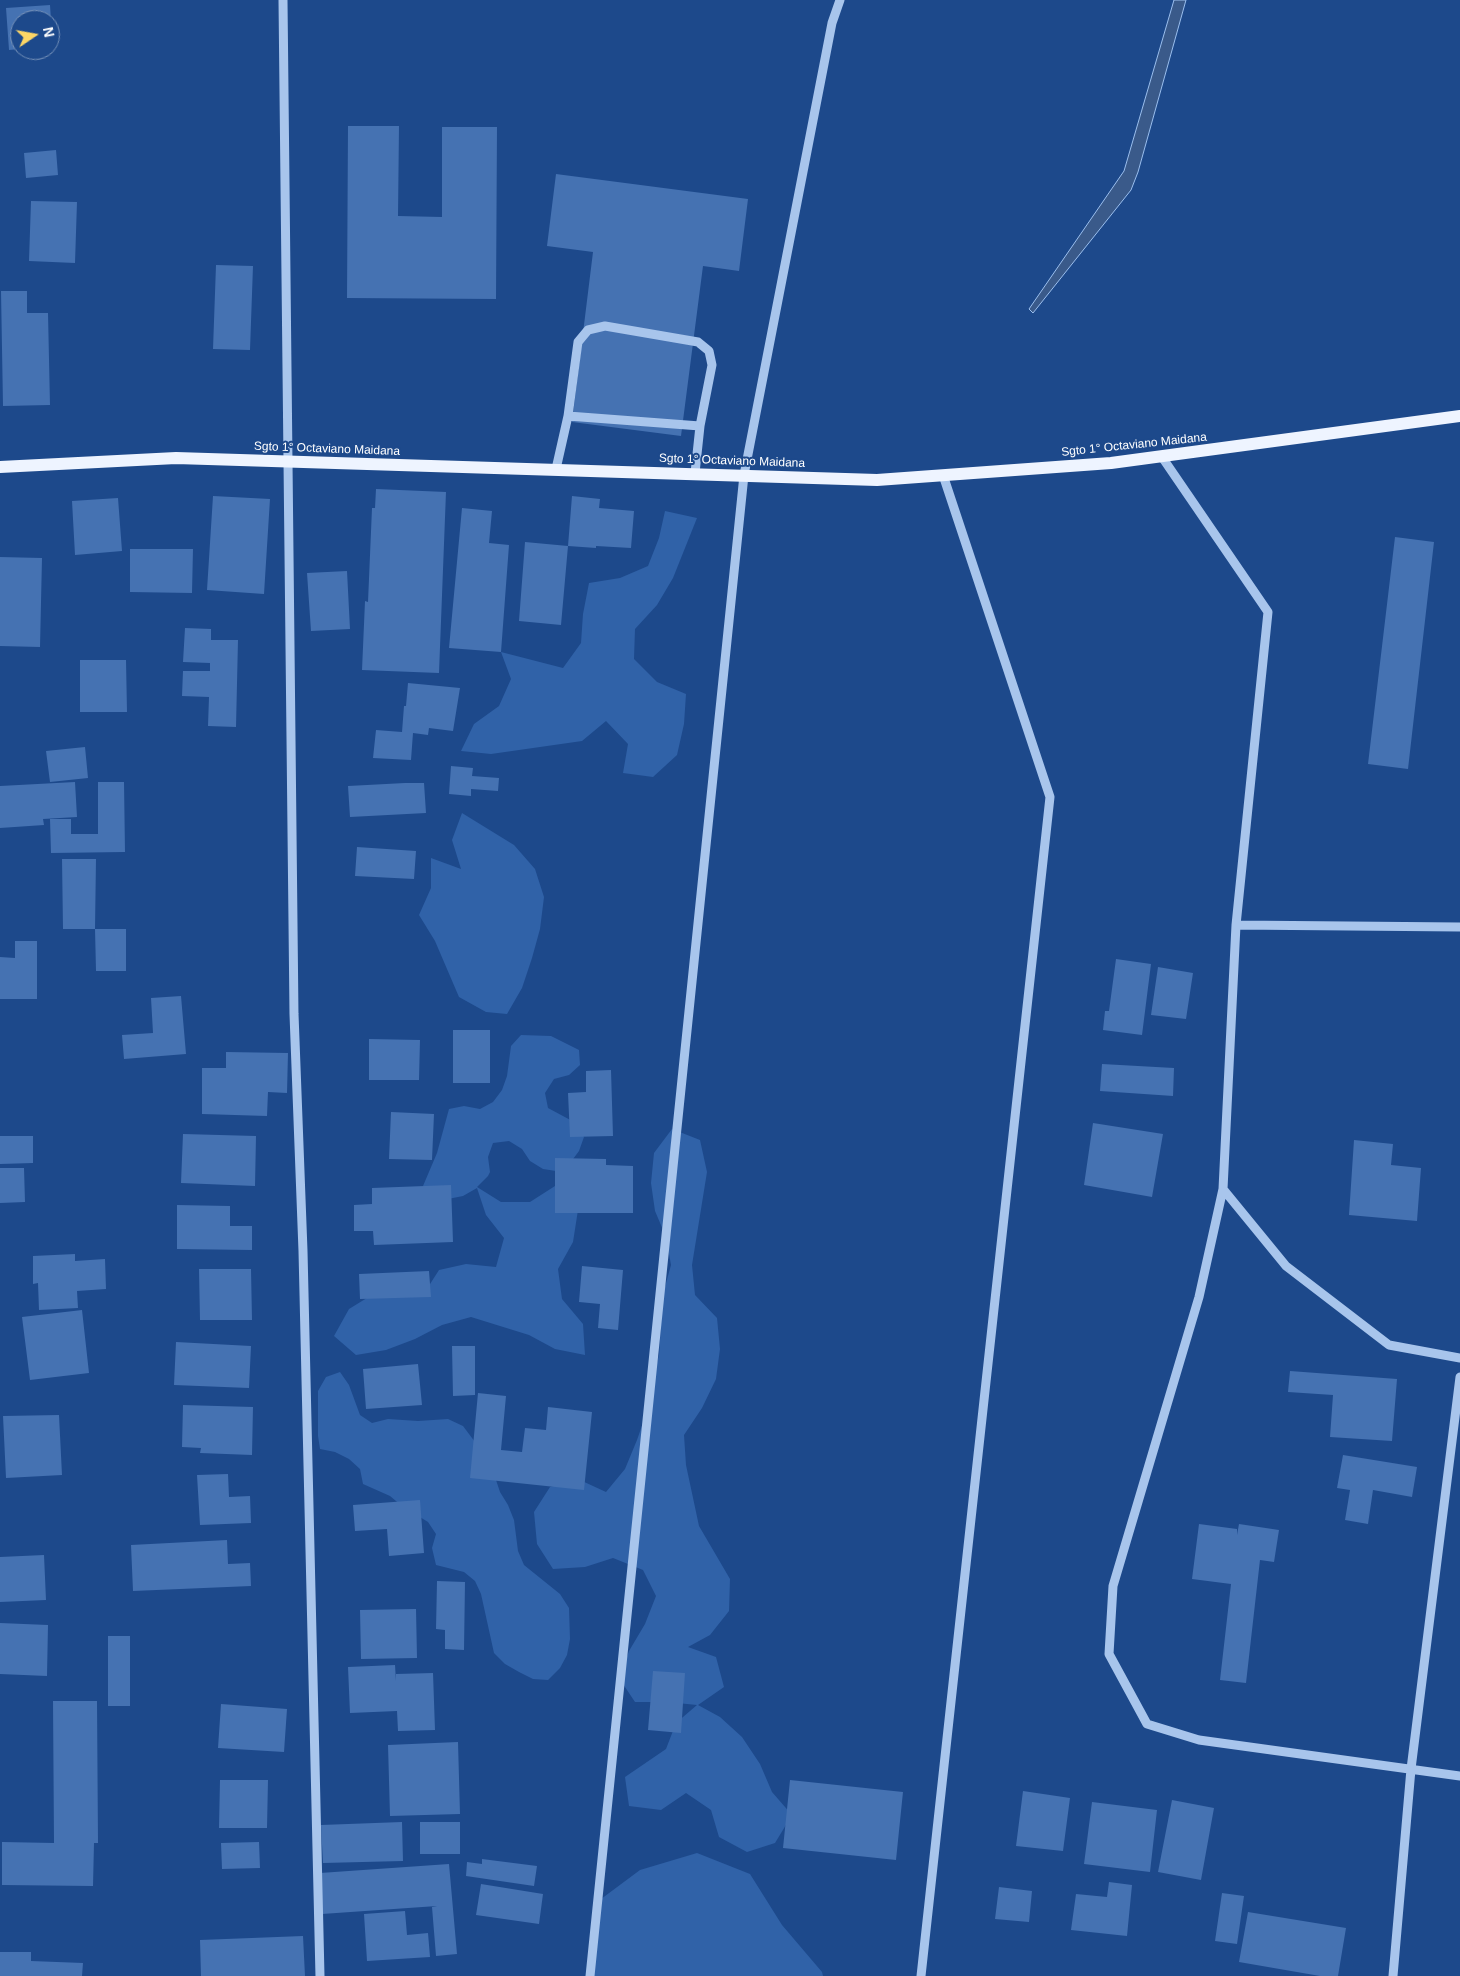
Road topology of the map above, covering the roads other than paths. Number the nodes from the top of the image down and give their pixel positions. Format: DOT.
graph roads {
  1 [pos="283,0"];
  2 [pos="840,0"];
  3 [pos="568,416"];
  4 [pos="1460,416"];
  5 [pos="700,426"];
  6 [pos="1162,456"];
  7 [pos="289,463"];
  8 [pos="0,467"];
  9 [pos="556,469"];
  10 [pos="696,473"];
  11 [pos="744,475"];
  12 [pos="943,475"];
  13 [pos="1236,925"];
  14 [pos="1460,927"];
  15 [pos="1222,1189"];
  16 [pos="1460,1358"];
  17 [pos="1460,1377"];
  18 [pos="1411,1769"];
  19 [pos="1460,1776"];
  20 [pos="320,1976"];
  21 [pos="590,1976"];
  22 [pos="921,1976"];
  23 [pos="1393,1976"];
  1 -- 7 [label="street"];
  2 -- 11 [label="street"];
  3 -- 5 [label="street"];
  3 -- 5 [label="street"];
  3 -- 9 [label="street"];
  4 -- 6 [label="main road, Sgto 1° Octaviano Maidana"];
  5 -- 10 [label="street"];
  6 -- 12 [label="main road, Sgto 1° Octaviano Maidana"];
  6 -- 13 [label="street"];
  7 -- 8 [label="main road, Sgto 1° Octaviano Maidana"];
  7 -- 9 [label="main road, Sgto 1° Octaviano Maidana"];
  7 -- 20 [label="street"];
  9 -- 10 [label="main road, Sgto 1° Octaviano Maidana"];
  10 -- 11 [label="main road, Sgto 1° Octaviano Maidana"];
  11 -- 12 [label="main road, Sgto 1° Octaviano Maidana"];
  11 -- 21 [label="street"];
  12 -- 22 [label="street"];
  13 -- 14 [label="street"];
  13 -- 15 [label="street"];
  15 -- 16 [label="street"];
  15 -- 18 [label="street"];
  17 -- 18 [label="street"];
  18 -- 19 [label="street"];
  18 -- 23 [label="street"];
}
